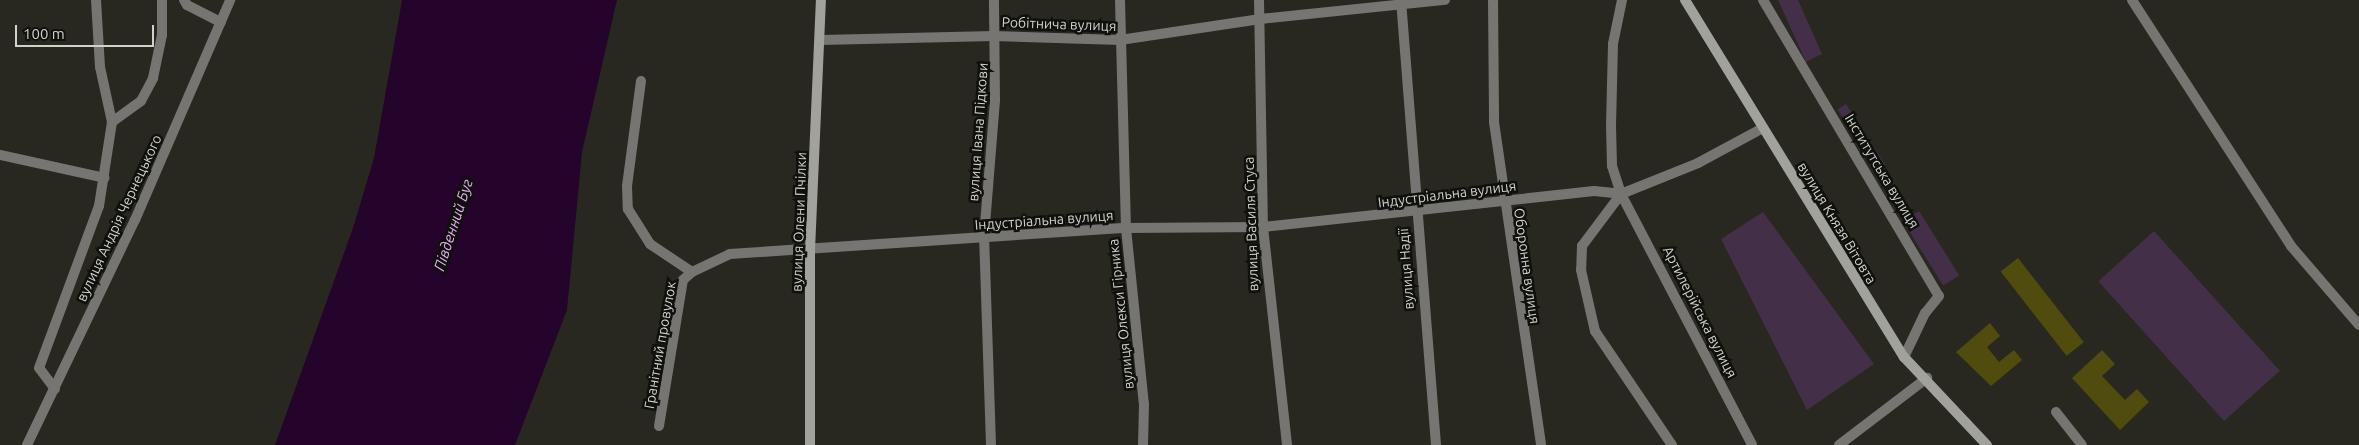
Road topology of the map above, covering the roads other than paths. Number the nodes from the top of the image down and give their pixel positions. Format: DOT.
graph roads {
  1 [pos="96,0"];
  2 [pos="162,0"];
  3 [pos="184,0"];
  4 [pos="230,0"];
  5 [pos="822,0"];
  6 [pos="994,0"];
  7 [pos="1120,0"];
  8 [pos="1260,0"];
  9 [pos="1445,0"];
  10 [pos="1493,0"];
  11 [pos="1629,0"];
  12 [pos="1684,0"];
  13 [pos="1763,0"];
  14 [pos="2132,0"];
  15 [pos="1401,3"];
  16 [pos="1621,3"];
  17 [pos="1260,19"];
  18 [pos="221,22"];
  19 [pos="994,36"];
  20 [pos="820,40"];
  21 [pos="1120,40"];
  22 [pos="641,81"];
  23 [pos="112,122"];
  24 [pos="1763,128"];
  25 [pos="0,155"];
  26 [pos="105,178"];
  27 [pos="1621,194"];
  28 [pos="1504,200"];
  29 [pos="1415,214"];
  30 [pos="1126,228"];
  31 [pos="1264,228"];
  32 [pos="984,237"];
  33 [pos="810,250"];
  34 [pos="692,272"];
  35 [pos="2359,325"];
  36 [pos="1904,357"];
  37 [pos="1926,378"];
  38 [pos="55,389"];
  39 [pos="2056,412"];
  40 [pos="659,426"];
  41 [pos="27,445"];
  42 [pos="810,445"];
  43 [pos="991,445"];
  44 [pos="1143,445"];
  45 [pos="1287,445"];
  46 [pos="1436,445"];
  47 [pos="1541,445"];
  48 [pos="1672,445"];
  49 [pos="1752,445"];
  50 [pos="1839,445"];
  51 [pos="1987,445"];
  52 [pos="2082,445"];
  1 -- 23 [label="street"];
  2 -- 23 [label="street"];
  3 -- 18 [label="street"];
  4 -- 18 [label="street, вулиця Андрія Чернецького"];
  5 -- 20 [label="street, вулиця Олени Пчілки"];
  6 -- 19 [label="street, вулиця Івана Підкови"];
  7 -- 21 [label="street, вулиця Олекси Гірника"];
  8 -- 17 [label="street, вулиця Василя Стуса"];
  9 -- 15 [label="street, Робітнича вулиця"];
  10 -- 28 [label="street, Оборонна вулиця"];
  11 -- 16 [label="street"];
  12 -- 24 [label="street, вулиця Князя Вітовта"];
  13 -- 36 [label="street, Інститутська вулиця"];
  14 -- 35 [label="street"];
  15 -- 17 [label="street, Робітнича вулиця"];
  15 -- 29 [label="street, вулиця Надії"];
  16 -- 27 [label="street, Артилерійська вулиця"];
  17 -- 21 [label="street, Робітнича вулиця"];
  17 -- 31 [label="street, вулиця Василя Стуса"];
  18 -- 38 [label="street, вулиця Андрія Чернецького"];
  19 -- 20 [label="street, Робітнича вулиця"];
  19 -- 21 [label="street, Робітнича вулиця"];
  19 -- 32 [label="street, вулиця Івана Підкови"];
  20 -- 33 [label="street, вулиця Олени Пчілки"];
  21 -- 30 [label="street, вулиця Олекси Гірника"];
  22 -- 34 [label="street"];
  23 -- 26 [label="street"];
  24 -- 27 [label="street"];
  24 -- 36 [label="street, вулиця Князя Вітовта"];
  25 -- 26 [label="street"];
  26 -- 38 [label="street"];
  27 -- 28 [label="street, Індустріальна вулиця"];
  27 -- 48 [label="street"];
  27 -- 49 [label="street, Артилерійська вулиця"];
  28 -- 29 [label="street, Індустріальна вулиця"];
  28 -- 47 [label="street, Оборонна вулиця"];
  29 -- 31 [label="street, Індустріальна вулиця"];
  29 -- 46 [label="street, вулиця Надії"];
  30 -- 31 [label="street, Індустріальна вулиця"];
  30 -- 32 [label="street, Індустріальна вулиця"];
  30 -- 44 [label="street, вулиця Олекси Гірника"];
  31 -- 45 [label="street, вулиця Василя Стуса"];
  32 -- 33 [label="street, Індустріальна вулиця"];
  32 -- 43 [label="street, вулиця Івана Підкови"];
  33 -- 34 [label="street, Індустріальна вулиця"];
  33 -- 42 [label="street, вулиця Олени Пчілки"];
  34 -- 40 [label="street, Гранітний провулок"];
  36 -- 37 [label="street, вулиця Князя Вітовта"];
  37 -- 50 [label="street"];
  37 -- 51 [label="street, вулиця Князя Вітовта"];
  38 -- 41 [label="street, вулиця Андрія Чернецького"];
  39 -- 52 [label="street"];
}
